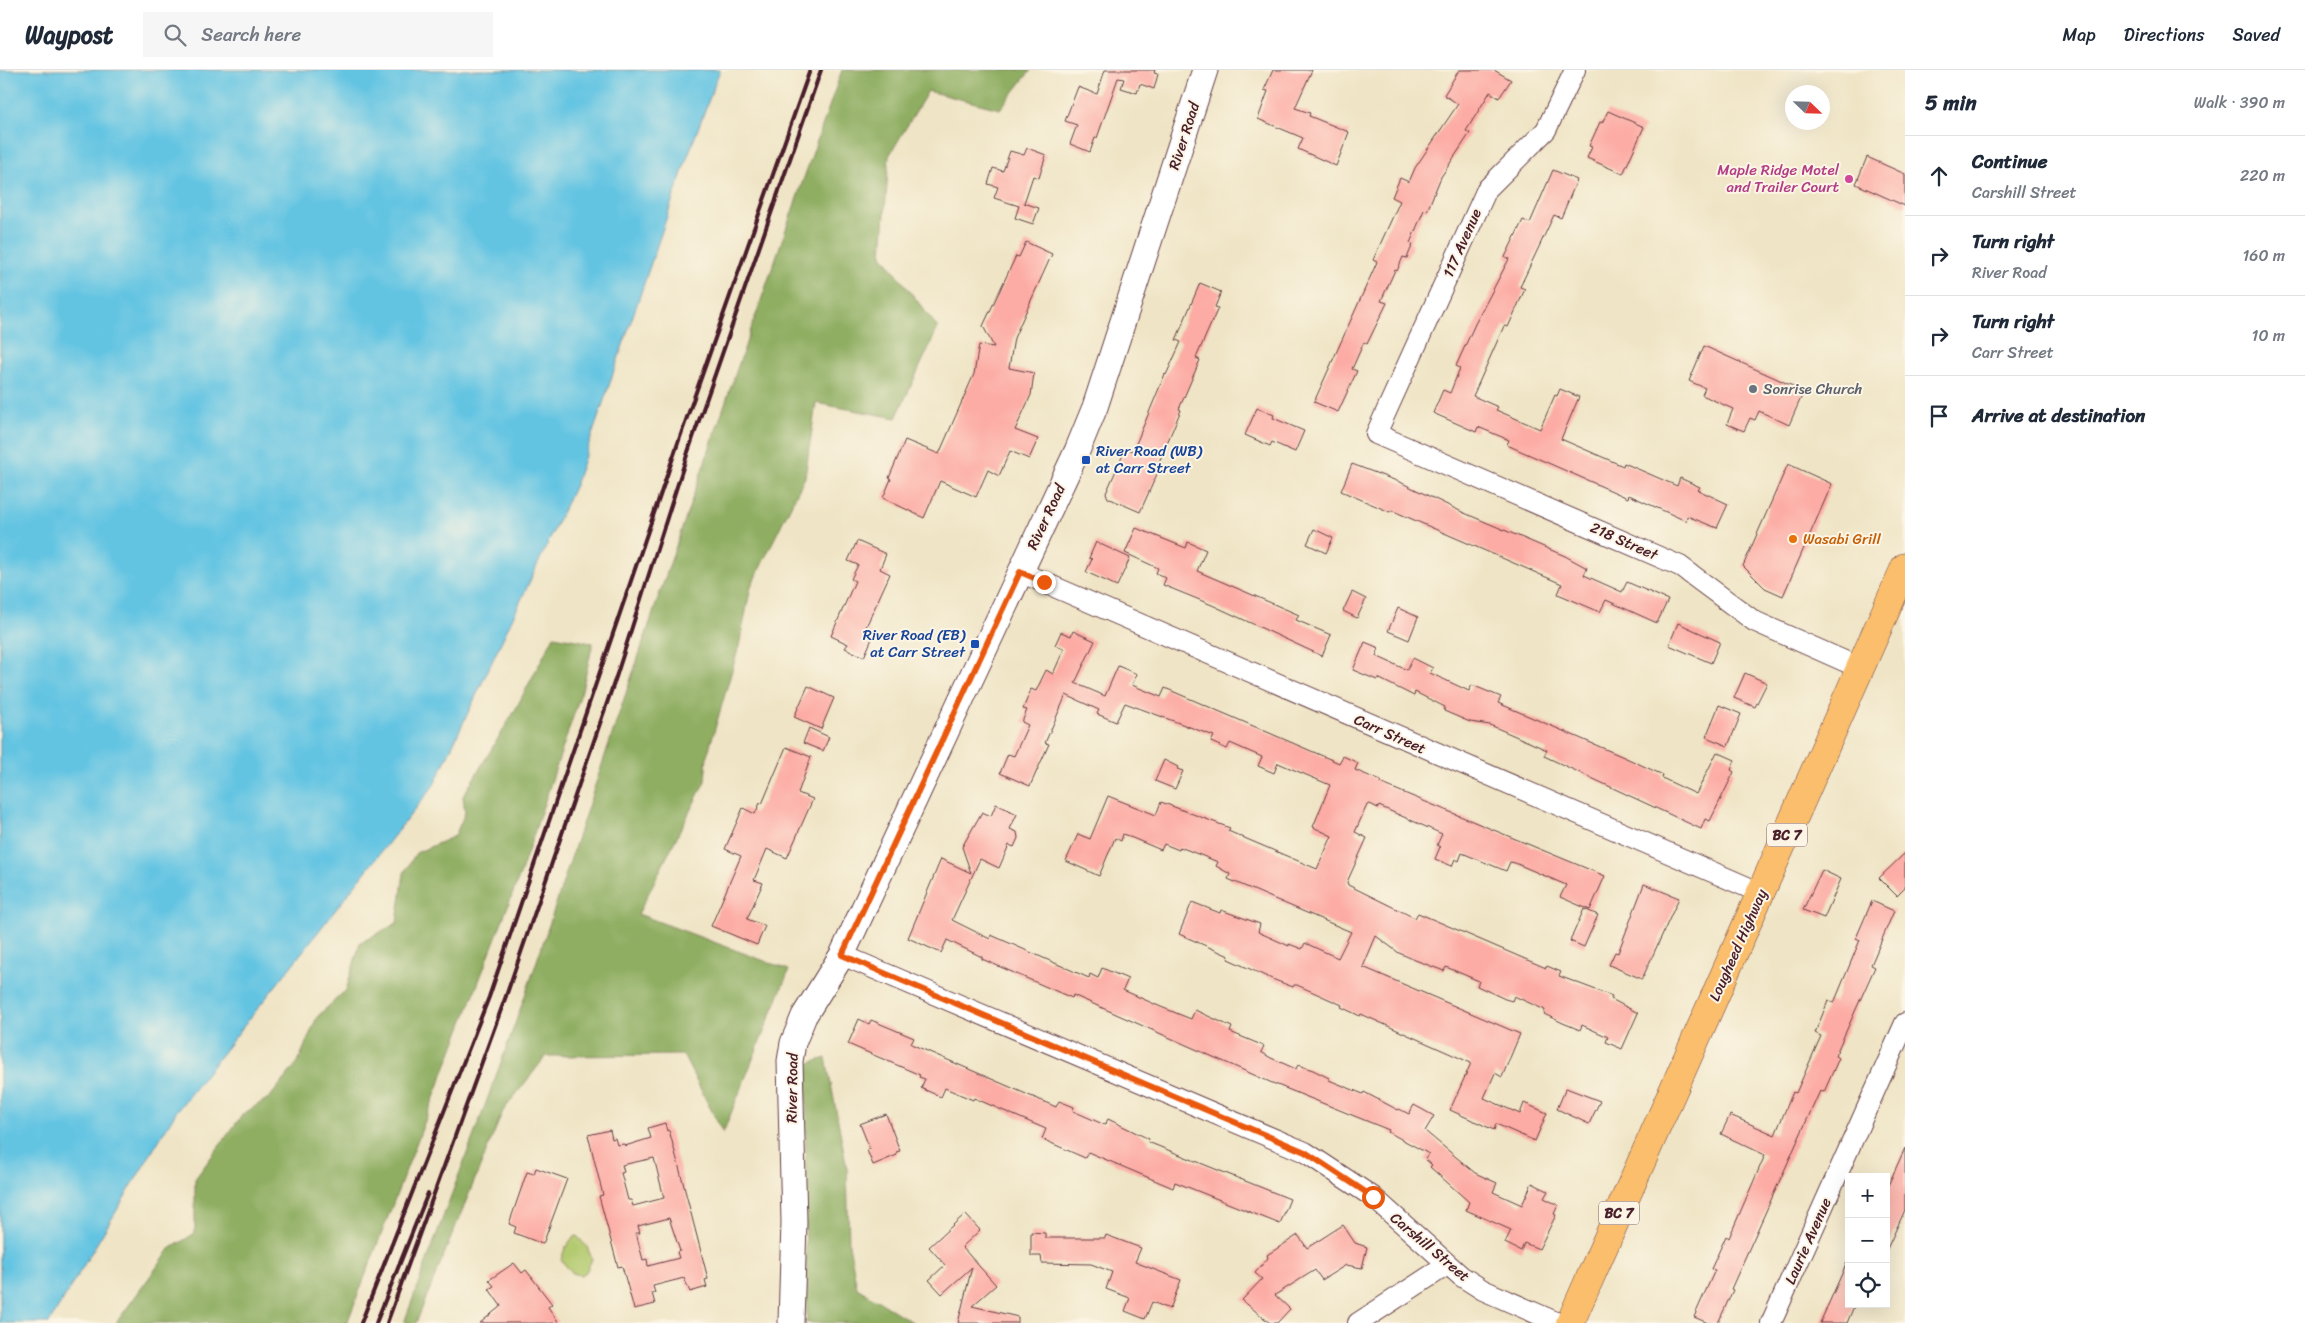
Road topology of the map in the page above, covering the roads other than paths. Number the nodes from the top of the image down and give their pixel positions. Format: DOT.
graph roads {
  1 [pos="1205,70"];
  2 [pos="1574,70"];
  3 [pos="1376,434"];
  4 [pos="1905,567"];
  5 [pos="1020,572"];
  6 [pos="1860,668"];
  7 [pos="1761,893"];
  8 [pos="842,955"];
  9 [pos="1905,1023"];
  10 [pos="1447,1265"];
  11 [pos="791,1323"];
  12 [pos="1358,1323"];
  13 [pos="1558,1323"];
  14 [pos="1570,1323"];
  15 [pos="1772,1323"];
  1 -- 5 [label="street, River Road"];
  2 -- 3 [label="street, 117 Avenue"];
  3 -- 6 [label="street, 218 Street"];
  4 -- 6 [label="highway, Lougheed Highway / BC 7"];
  5 -- 7 [label="street, Carr Street"];
  5 -- 8 [label="street, River Road"];
  6 -- 7 [label="highway, Lougheed Highway / BC 7"];
  7 -- 14 [label="highway, Lougheed Highway / BC 7"];
  8 -- 10 [label="street, Carshill Street"];
  8 -- 11 [label="street, River Road"];
  9 -- 15 [label="street, Laurie Avenue"];
  10 -- 12 [label="street"];
  10 -- 13 [label="street, Carshill Street"];
}
